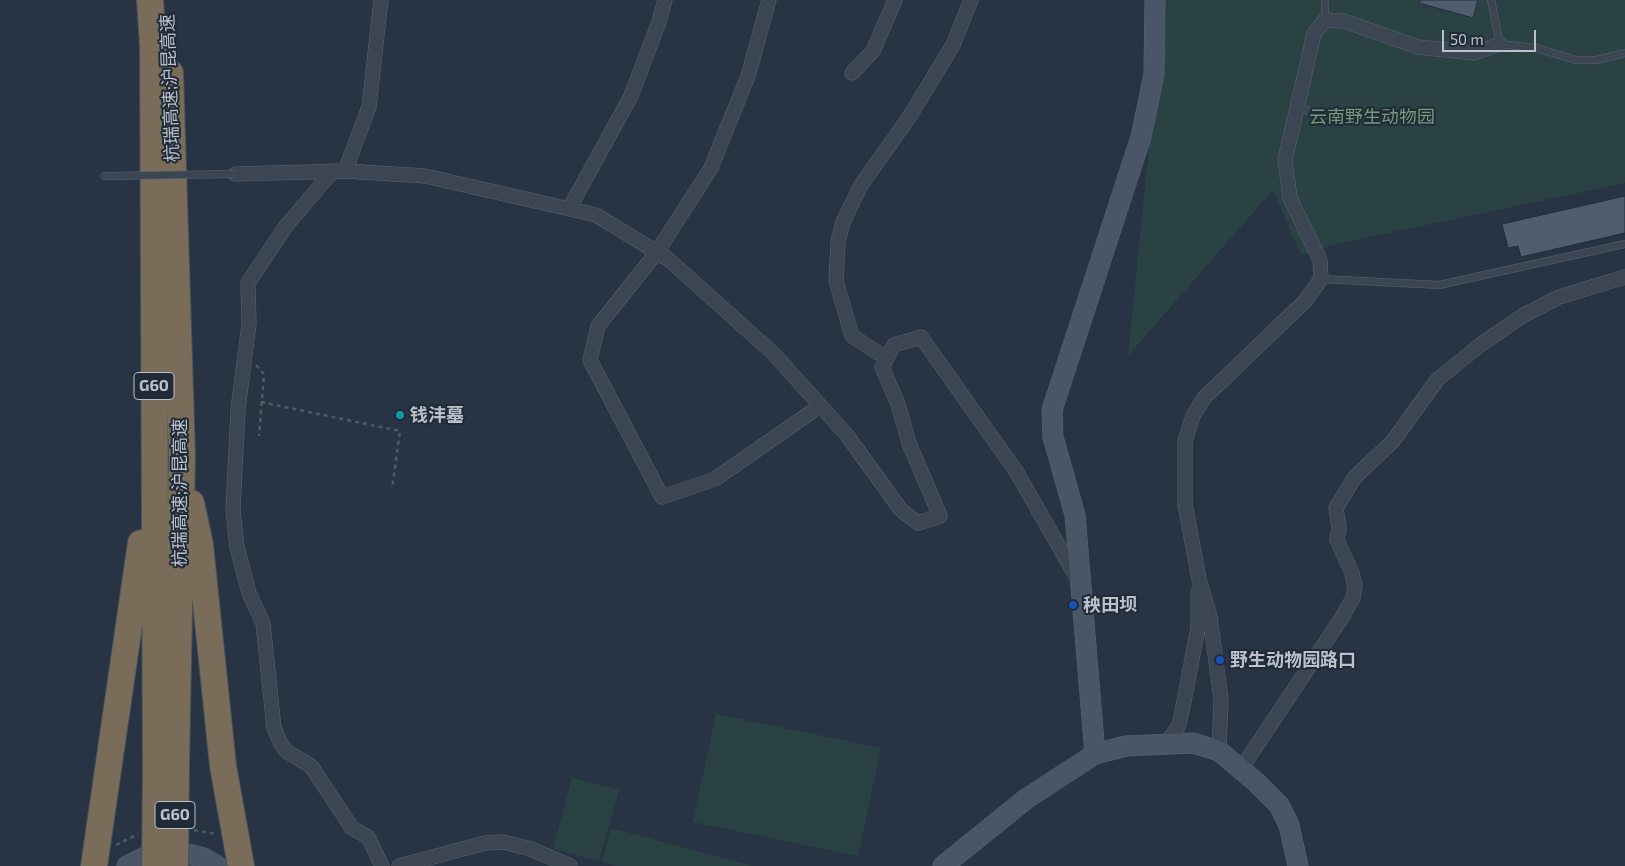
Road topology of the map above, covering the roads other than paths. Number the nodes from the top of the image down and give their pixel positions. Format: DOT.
graph roads {
  1 [pos="150,0"];
  2 [pos="167,0"];
  3 [pos="381,0"];
  4 [pos="665,0"];
  5 [pos="769,0"];
  6 [pos="895,0"];
  7 [pos="971,0"];
  8 [pos="1155,0"];
  9 [pos="1325,0"];
  10 [pos="1491,0"];
  11 [pos="1326,20"];
  12 [pos="1500,44"];
  13 [pos="1625,53"];
  14 [pos="852,73"];
  15 [pos="1296,108"];
  16 [pos="1353,120"];
  17 [pos="339,171"];
  18 [pos="235,174"];
  19 [pos="103,176"];
  20 [pos="569,209"];
  21 [pos="1625,244"];
  22 [pos="657,252"];
  23 [pos="1625,277"];
  24 [pos="1321,279"];
  25 [pos="886,358"];
  26 [pos="154,400"];
  27 [pos="820,406"];
  28 [pos="182,456"];
  29 [pos="1199,579"];
  30 [pos="1081,585"];
  31 [pos="1167,743"];
  32 [pos="1219,752"];
  33 [pos="1095,754"];
  34 [pos="166,768"];
  35 [pos="1241,769"];
  36 [pos="94,866"];
  37 [pos="127,866"];
  38 [pos="155,866"];
  39 [pos="175,866"];
  40 [pos="217,866"];
  41 [pos="241,866"];
  42 [pos="382,866"];
  43 [pos="399,866"];
  44 [pos="570,866"];
  45 [pos="943,866"];
  46 [pos="1298,866"];
  1 -- 26 [label="highway, 杭瑞高速;沪昆高速 / G60"];
  2 -- 28 [label="highway, 杭瑞高速;沪昆高速 / G60"];
  3 -- 17 [label="street"];
  4 -- 20 [label="street"];
  5 -- 22 [label="street"];
  6 -- 14 [label="street"];
  7 -- 25 [label="street"];
  8 -- 30 [label="street"];
  9 -- 11 [label="lane"];
  10 -- 12 [label="lane"];
  11 -- 12 [label="street"];
  11 -- 15 [label="street"];
  12 -- 13 [label="lane"];
  15 -- 16 [label="lane"];
  15 -- 24 [label="street"];
  17 -- 18 [label="street"];
  17 -- 20 [label="street"];
  17 -- 42 [label="street"];
  18 -- 19 [label="lane, bridge"];
  20 -- 22 [label="street"];
  21 -- 24 [label="lane"];
  22 -- 27 [label="street"];
  22 -- 27 [label="street"];
  23 -- 35 [label="street"];
  24 -- 29 [label="street"];
  25 -- 27 [label="street"];
  25 -- 30 [label="street"];
  26 -- 34 [label="highway, 杭瑞高速;沪昆高速 / G60"];
  26 -- 36 [label="highway"];
  28 -- 34 [label="highway, 杭瑞高速;沪昆高速 / G60"];
  28 -- 41 [label="highway"];
  29 -- 31 [label="street"];
  29 -- 32 [label="street"];
  30 -- 33 [label="street"];
  31 -- 32 [label="street"];
  31 -- 33 [label="street"];
  32 -- 35 [label="street"];
  33 -- 45 [label="street"];
  34 -- 38 [label="highway, 杭瑞高速;沪昆高速 / G60, bridge"];
  34 -- 39 [label="highway, 杭瑞高速;沪昆高速 / G60, bridge"];
  35 -- 46 [label="street"];
  37 -- 40 [label="street"];
  43 -- 44 [label="street"];
}
